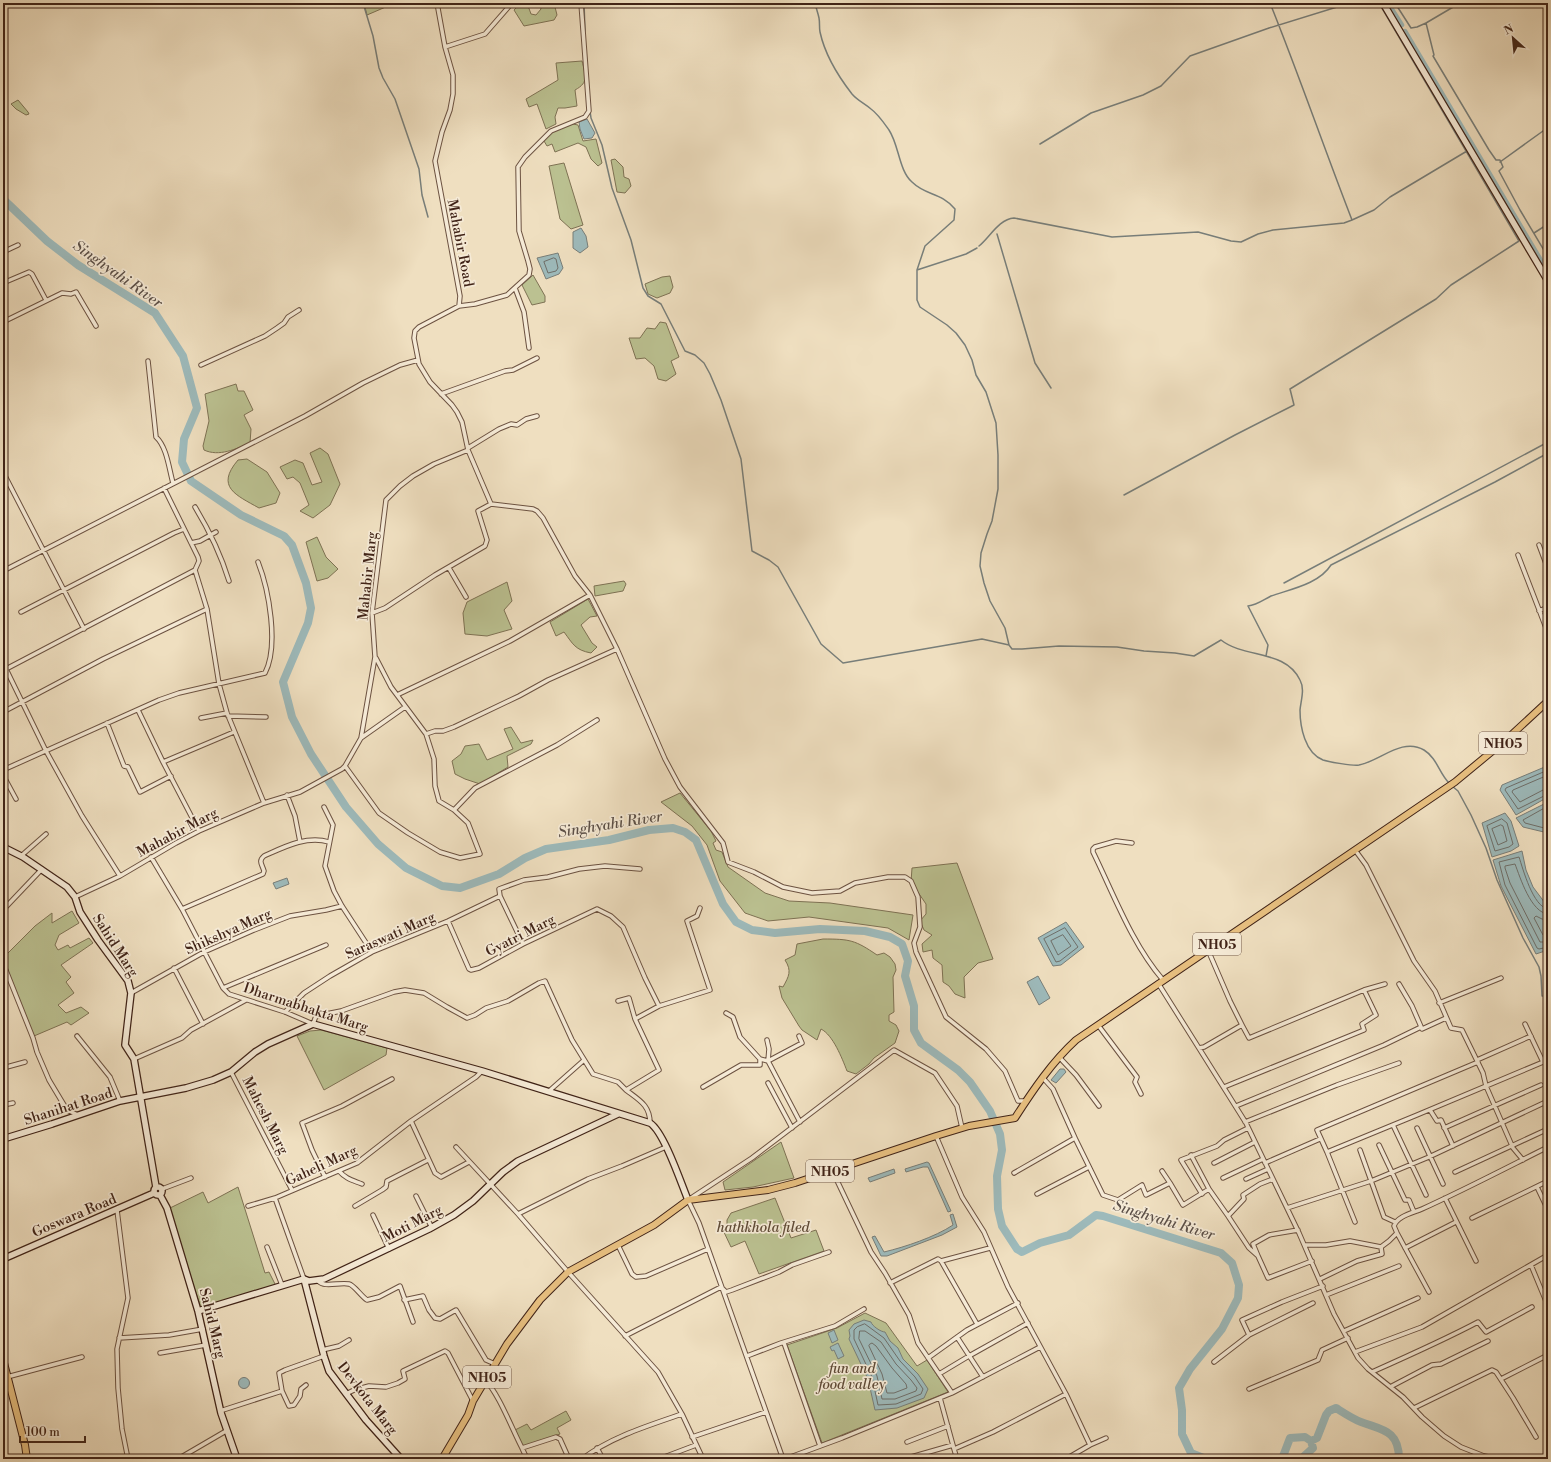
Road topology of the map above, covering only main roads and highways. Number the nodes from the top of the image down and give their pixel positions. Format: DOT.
graph roads {
  1 [pos="1548,701"];
  2 [pos="3,1359"];
  3 [pos="27,1459"];
  4 [pos="442,1459"];
  1 -- 4 [label="main road, NH05"];
  2 -- 3 [label="main road"];
}
